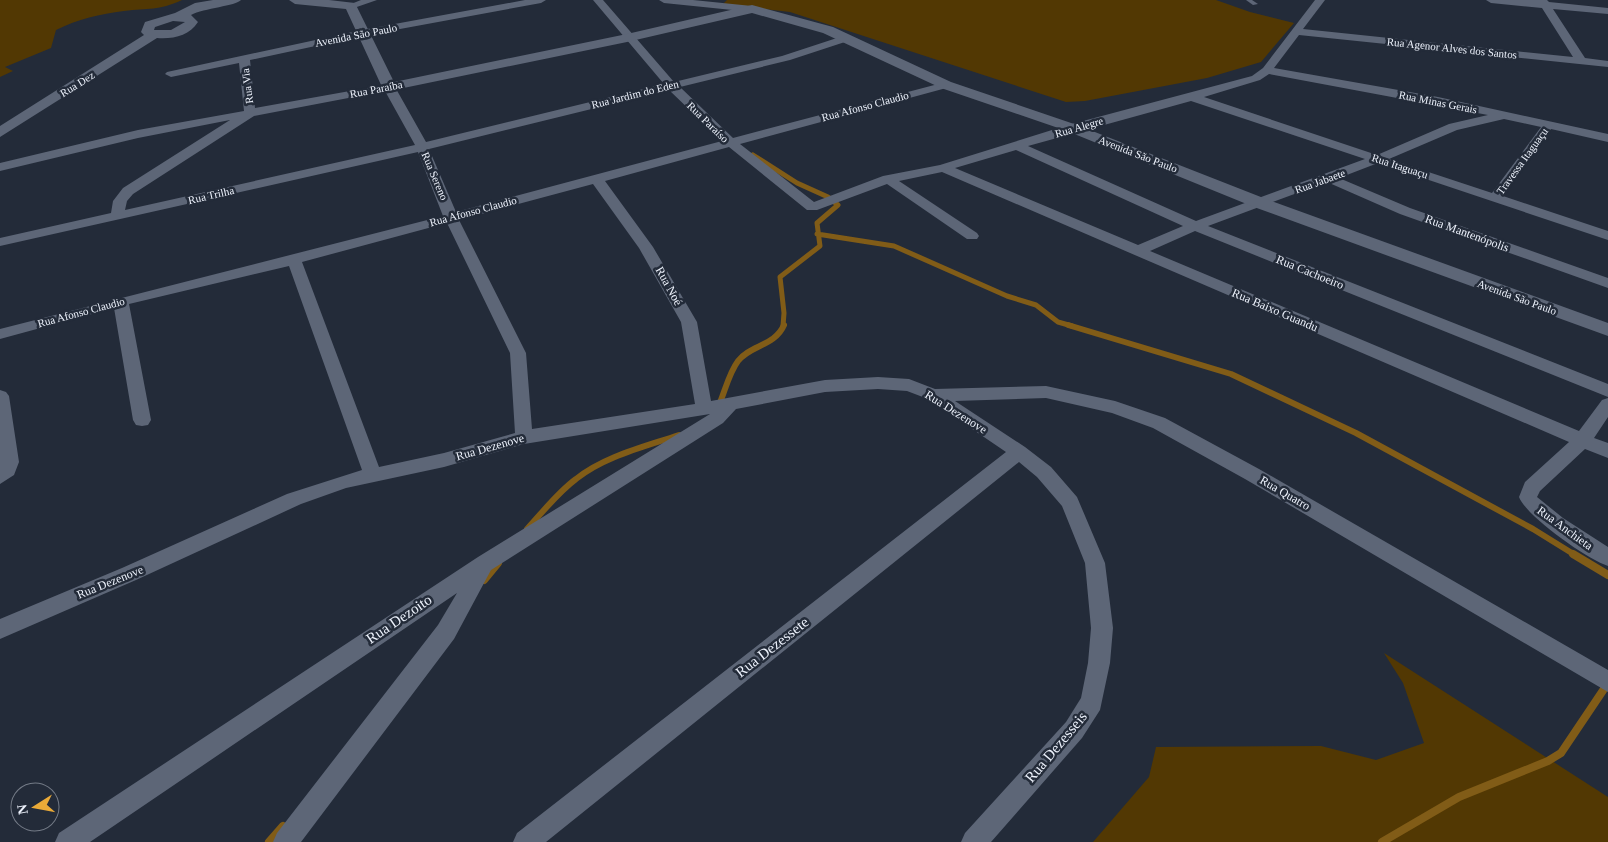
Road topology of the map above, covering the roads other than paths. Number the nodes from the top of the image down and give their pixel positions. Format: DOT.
graph roads {
  1 [pos="235,0"];
  2 [pos="295,0"];
  3 [pos="372,0"];
  4 [pos="472,0"];
  5 [pos="541,0"];
  6 [pos="598,0"];
  7 [pos="664,0"];
  8 [pos="1248,0"];
  9 [pos="1320,0"];
  10 [pos="1491,0"];
  11 [pos="1543,3"];
  12 [pos="1255,4"];
  13 [pos="351,6"];
  14 [pos="752,9"];
  15 [pos="481,11"];
  16 [pos="1608,11"];
  17 [pos="362,32"];
  18 [pos="1297,32"];
  19 [pos="627,38"];
  20 [pos="847,38"];
  21 [pos="244,59"];
  22 [pos="1581,61"];
  23 [pos="1608,64"];
  24 [pos="1267,70"];
  25 [pos="171,74"];
  26 [pos="946,84"];
  27 [pos="669,85"];
  28 [pos="389,86"];
  29 [pos="1192,97"];
  30 [pos="250,113"];
  31 [pos="1505,115"];
  32 [pos="1549,124"];
  33 [pos="1072,128"];
  34 [pos="0,133"];
  35 [pos="1608,138"];
  36 [pos="729,143"];
  37 [pos="1016,146"];
  38 [pos="422,147"];
  39 [pos="1378,159"];
  40 [pos="0,167"];
  41 [pos="943,168"];
  42 [pos="596,178"];
  43 [pos="1328,178"];
  44 [pos="888,179"];
  45 [pos="1495,198"];
  46 [pos="1260,202"];
  47 [pos="812,207"];
  48 [pos="118,216"];
  49 [pos="451,217"];
  50 [pos="1195,226"];
  51 [pos="972,236"];
  52 [pos="1608,236"];
  53 [pos="0,242"];
  54 [pos="1137,251"];
  55 [pos="294,260"];
  56 [pos="1608,283"];
  57 [pos="122,301"];
  58 [pos="1608,330"];
  59 [pos="0,334"];
  60 [pos="1608,391"];
  61 [pos="934,395"];
  62 [pos="0,396"];
  63 [pos="732,403"];
  64 [pos="1608,404"];
  65 [pos="704,409"];
  66 [pos="142,420"];
  67 [pos="524,437"];
  68 [pos="1583,440"];
  69 [pos="1608,451"];
  70 [pos="1019,452"];
  71 [pos="373,475"];
  72 [pos="0,477"];
  73 [pos="1608,558"];
  74 [pos="484,563"];
  75 [pos="0,629"];
  76 [pos="1608,682"];
  77 [pos="68,842"];
  78 [pos="286,842"];
  79 [pos="526,842"];
  80 [pos="974,842"];
  1 -- 34 [label="street, Rua Dez"];
  2 -- 13 [label="street"];
  3 -- 13 [label="street"];
  4 -- 15 [label="street"];
  5 -- 15 [label="street, Avenida São Paulo"];
  6 -- 19 [label="street, Rua Paraíso"];
  7 -- 14 [label="street, Avenida São Paulo"];
  8 -- 12 [label="lane"];
  9 -- 18 [label="street"];
  10 -- 11 [label="street"];
  11 -- 16 [label="street"];
  11 -- 22 [label="street"];
  13 -- 17 [label="street, Rua Sereno"];
  14 -- 19 [label="street, Rua Paraíba"];
  14 -- 20 [label="street, Avenida São Paulo"];
  15 -- 17 [label="street, Avenida São Paulo"];
  17 -- 21 [label="street, Avenida São Paulo"];
  17 -- 28 [label="street, Rua Sereno"];
  18 -- 22 [label="street, Rua Agenor Alves dos Santos"];
  18 -- 24 [label="street"];
  19 -- 27 [label="street, Rua Paraíso"];
  19 -- 28 [label="street, Rua Paraíba"];
  20 -- 26 [label="street, Avenida São Paulo"];
  20 -- 27 [label="street, Rua Jardim do Eden"];
  21 -- 25 [label="street, Avenida São Paulo"];
  21 -- 30 [label="street, Rua Via"];
  22 -- 23 [label="street, Rua Agenor Alves dos Santos"];
  24 -- 29 [label="street, Rua Alegre"];
  24 -- 31 [label="street, Rua Minas Gerais"];
  26 -- 33 [label="street, Avenida São Paulo"];
  26 -- 36 [label="street, Rua Afonso Claudio"];
  27 -- 36 [label="street, Rua Paraíso"];
  27 -- 38 [label="street, Rua Jardim do Eden"];
  28 -- 30 [label="street, Rua Paraíba"];
  28 -- 38 [label="street, Rua Sereno"];
  29 -- 33 [label="street, Rua Alegre"];
  29 -- 39 [label="street, Rua Itaguaçu"];
  30 -- 40 [label="street, Rua Paraíba"];
  30 -- 48 [label="street"];
  31 -- 32 [label="street, Rua Minas Gerais"];
  31 -- 39 [label="street, Rua Jabaete"];
  32 -- 35 [label="street, Rua Minas Gerais"];
  32 -- 45 [label="street, Travessa Itaguaçu"];
  33 -- 37 [label="street, Rua Alegre"];
  33 -- 46 [label="street, Avenida São Paulo"];
  36 -- 42 [label="street, Rua Afonso Claudio"];
  36 -- 47 [label="street, Rua Paraíso"];
  37 -- 41 [label="street, Rua Alegre"];
  37 -- 50 [label="street, Rua Cachoeiro"];
  38 -- 48 [label="street, Rua Trilha"];
  38 -- 49 [label="street, Rua Sereno"];
  39 -- 43 [label="street, Rua Jabaete"];
  39 -- 45 [label="street, Rua Itaguaçu"];
  41 -- 44 [label="street, Rua Alegre"];
  41 -- 54 [label="street, Rua Baixo Guandu"];
  42 -- 49 [label="street, Rua Afonso Claudio"];
  42 -- 65 [label="street, Rua Noé"];
  43 -- 46 [label="street, Rua Jabaete"];
  43 -- 56 [label="street, Rua Mantenópolis"];
  44 -- 47 [label="street, Rua Alegre"];
  44 -- 51 [label="street"];
  45 -- 52 [label="street, Rua Itaguaçu"];
  46 -- 50 [label="street, Rua Jabaete"];
  46 -- 58 [label="street, Avenida São Paulo"];
  48 -- 53 [label="street, Rua Trilha"];
  49 -- 55 [label="street, Rua Afonso Claudio"];
  49 -- 67 [label="street, Rua Sereno"];
  50 -- 54 [label="street, Rua Jabaete"];
  50 -- 60 [label="street, Rua Cachoeiro"];
  54 -- 68 [label="street, Rua Baixo Guandu"];
  55 -- 57 [label="street, Rua Afonso Claudio"];
  55 -- 71 [label="street"];
  57 -- 59 [label="street, Rua Afonso Claudio"];
  57 -- 66 [label="street"];
  61 -- 63 [label="street, Rua Dezenove"];
  61 -- 70 [label="street, Rua Dezenove"];
  61 -- 76 [label="street, Rua Quatro"];
  62 -- 72 [label="street"];
  63 -- 65 [label="street, Rua Dezenove"];
  63 -- 74 [label="street, Rua Dezoito"];
  64 -- 68 [label="street, Rua Anchieta"];
  65 -- 67 [label="street, Rua Dezenove"];
  67 -- 71 [label="street, Rua Dezenove"];
  68 -- 69 [label="street, Rua Baixo Guandu"];
  68 -- 73 [label="street, Rua Anchieta"];
  70 -- 79 [label="street, Rua Dezessete"];
  70 -- 80 [label="street, Rua Dezesseis"];
  71 -- 75 [label="street, Rua Dezenove"];
  74 -- 77 [label="street, Rua Dezoito"];
  74 -- 78 [label="street"];
}
